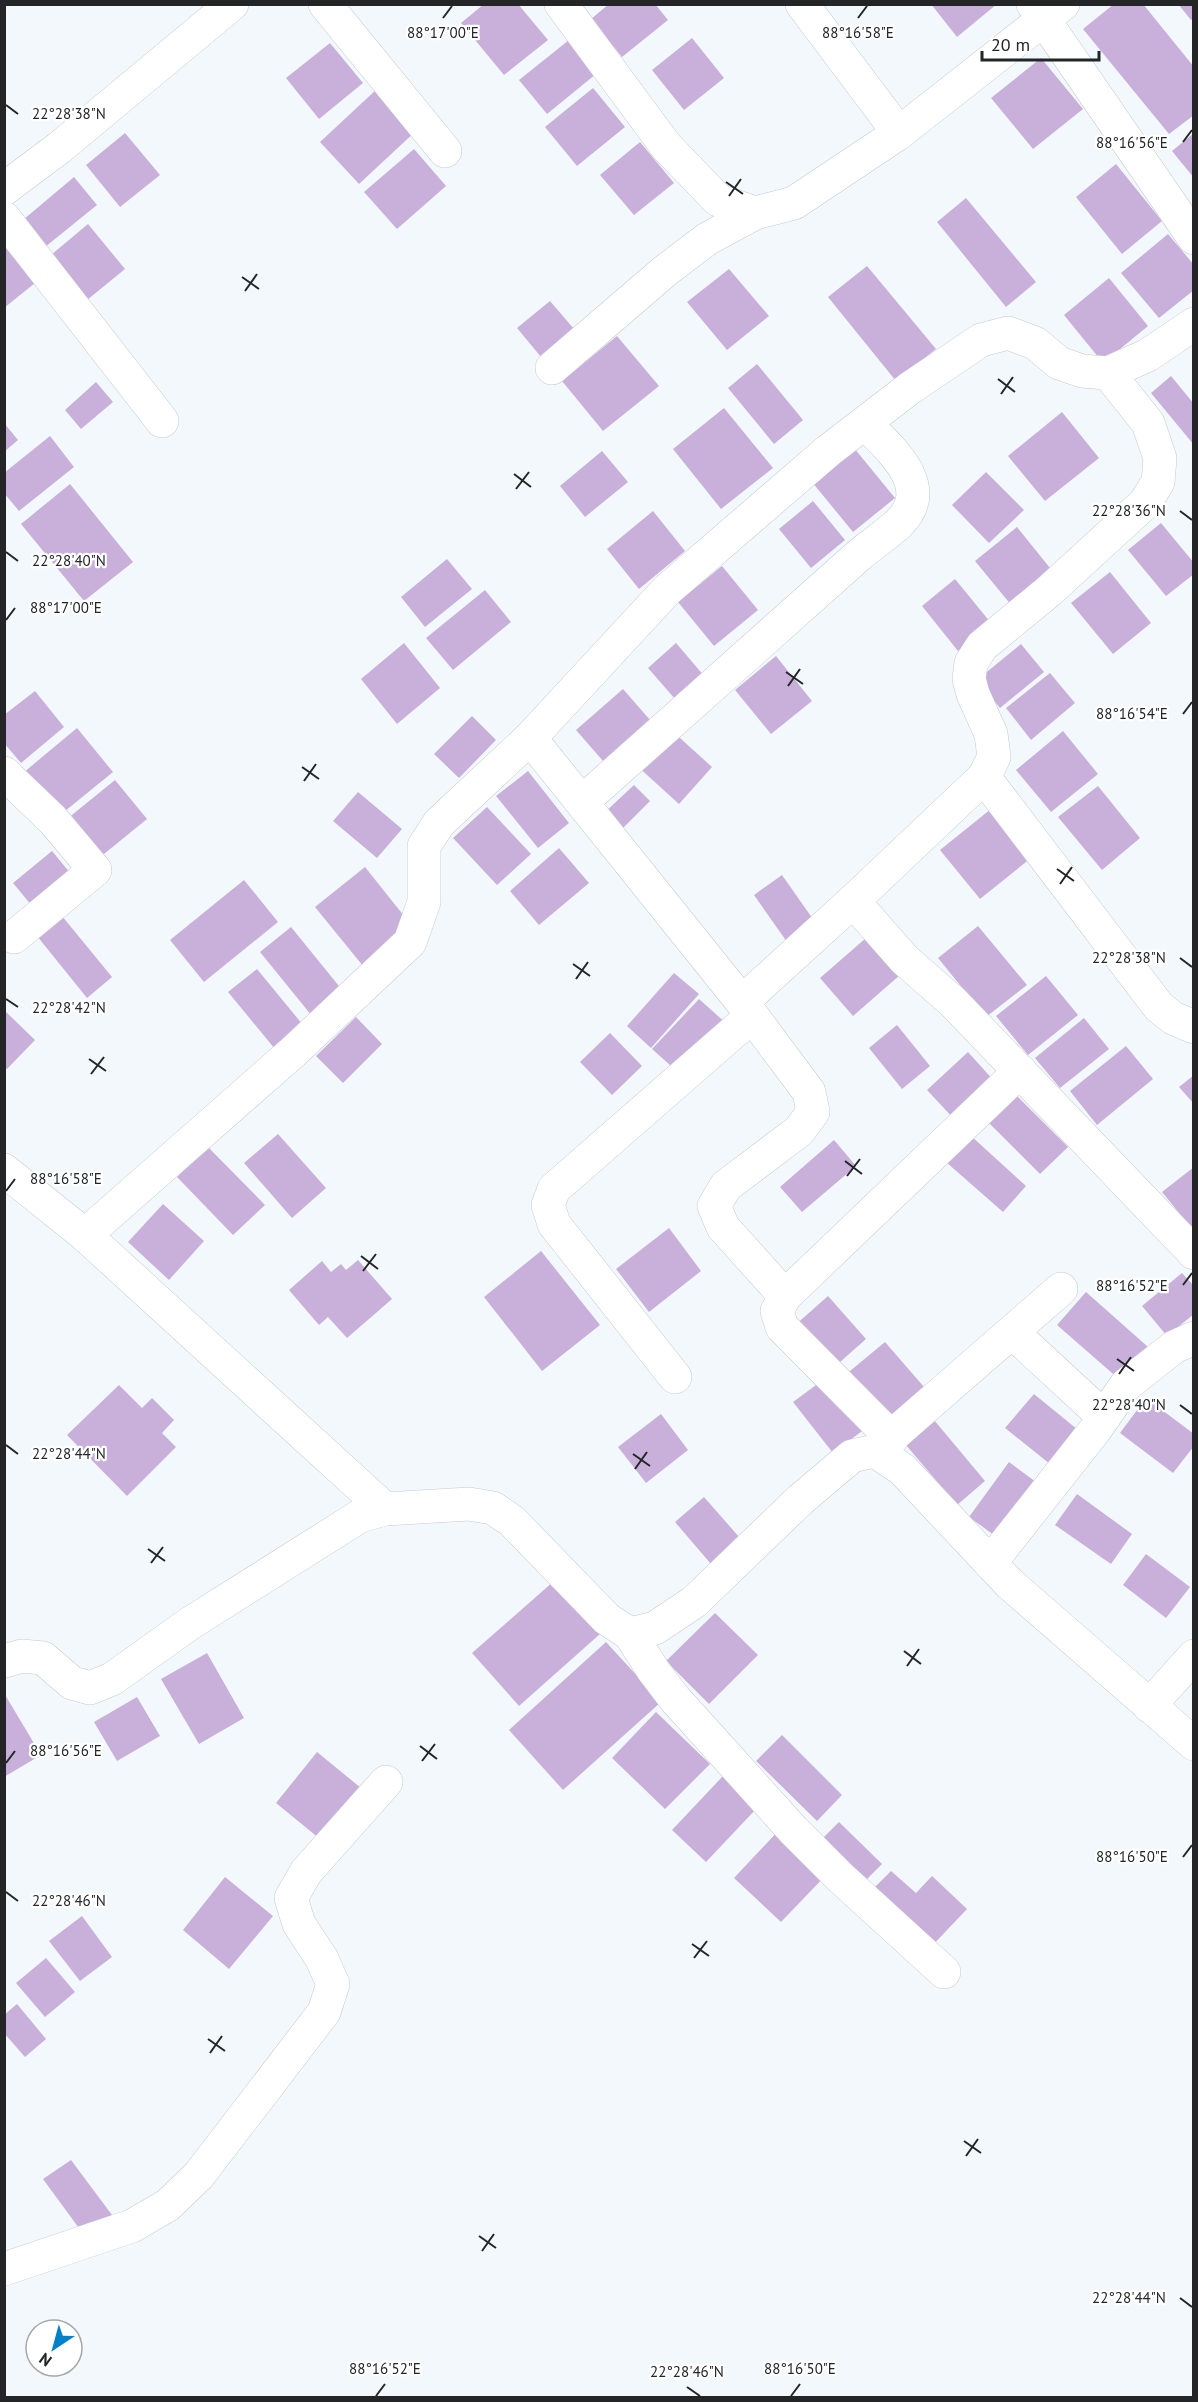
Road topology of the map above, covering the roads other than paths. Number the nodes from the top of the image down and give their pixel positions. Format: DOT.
graph roads {
  1 [pos="232,4"];
  2 [pos="325,4"];
  3 [pos="561,4"];
  4 [pos="802,4"];
  5 [pos="1047,10"];
  6 [pos="899,133"];
  7 [pos="445,151"];
  8 [pos="4,189"];
  9 [pos="755,213"];
  10 [pos="4,218"];
  11 [pos="1194,238"];
  12 [pos="1194,324"];
  13 [pos="552,368"];
  14 [pos="1108,372"];
  15 [pos="162,421"];
  16 [pos="865,423"];
  17 [pos="530,738"];
  18 [pos="4,772"];
  19 [pos="984,777"];
  20 [pos="582,802"];
  21 [pos="853,901"];
  22 [pos="14,937"];
  23 [pos="747,1009"];
  24 [pos="1194,1027"];
  25 [pos="1020,1071"];
  26 [pos="4,1170"];
  27 [pos="85,1235"];
  28 [pos="1194,1253"];
  29 [pos="1061,1289"];
  30 [pos="785,1296"];
  31 [pos="1012,1332"];
  32 [pos="1194,1338"];
  33 [pos="675,1377"];
  34 [pos="1104,1417"];
  35 [pos="883,1444"];
  36 [pos="385,1509"];
  37 [pos="990,1563"];
  38 [pos="630,1634"];
  39 [pos="1194,1656"];
  40 [pos="4,1661"];
  41 [pos="1149,1706"];
  42 [pos="1194,1744"];
  43 [pos="386,1782"];
  44 [pos="944,1972"];
  45 [pos="4,2269"];
  1 -- 8 [label="street"];
  2 -- 7 [label="street"];
  3 -- 9 [label="street"];
  4 -- 6 [label="street"];
  5 -- 6 [label="street"];
  5 -- 11 [label="street"];
  6 -- 9 [label="street"];
  9 -- 13 [label="street"];
  10 -- 15 [label="street"];
  12 -- 14 [label="street"];
  14 -- 16 [label="street"];
  14 -- 19 [label="street"];
  16 -- 17 [label="street"];
  16 -- 20 [label="street"];
  17 -- 20 [label="street"];
  17 -- 27 [label="street"];
  18 -- 22 [label="street"];
  19 -- 21 [label="street"];
  19 -- 24 [label="street"];
  20 -- 23 [label="street"];
  21 -- 23 [label="street"];
  21 -- 25 [label="street"];
  23 -- 30 [label="street"];
  23 -- 33 [label="street"];
  25 -- 28 [label="street"];
  25 -- 30 [label="street"];
  26 -- 27 [label="street"];
  27 -- 36 [label="street"];
  29 -- 31 [label="street"];
  30 -- 35 [label="street"];
  31 -- 34 [label="street"];
  31 -- 35 [label="street"];
  32 -- 34 [label="street"];
  34 -- 37 [label="street"];
  35 -- 37 [label="street"];
  35 -- 38 [label="street"];
  36 -- 38 [label="street"];
  36 -- 40 [label="street"];
  37 -- 41 [label="street"];
  38 -- 44 [label="street"];
  39 -- 41 [label="street"];
  41 -- 42 [label="street"];
  43 -- 45 [label="street"];
}
